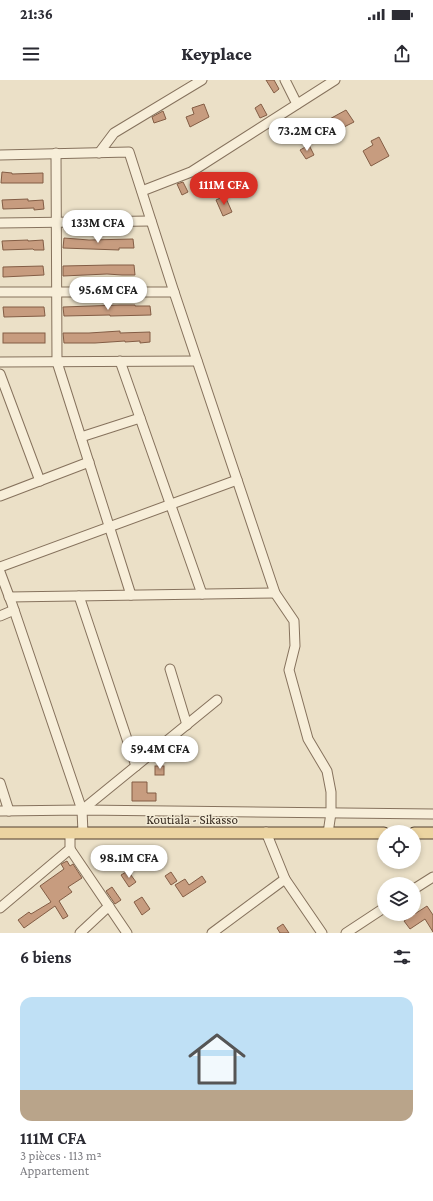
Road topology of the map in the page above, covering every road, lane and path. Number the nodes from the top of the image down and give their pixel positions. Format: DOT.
graph roads {
  1 [pos="202,80"];
  2 [pos="285,80"];
  3 [pos="335,80"];
  4 [pos="297,104"];
  5 [pos="100,153"];
  6 [pos="56,154"];
  7 [pos="0,155"];
  8 [pos="142,191"];
  9 [pos="151,221"];
  10 [pos="57,222"];
  11 [pos="0,223"];
  12 [pos="0,292"];
  13 [pos="57,292"];
  14 [pos="174,292"];
  15 [pos="120,361"];
  16 [pos="197,361"];
  17 [pos="0,362"];
  18 [pos="57,362"];
  19 [pos="0,374"];
  20 [pos="140,418"];
  21 [pos="81,437"];
  22 [pos="89,462"];
  23 [pos="237,480"];
  24 [pos="40,481"];
  25 [pos="0,496"];
  26 [pos="170,505"];
  27 [pos="109,527"];
  28 [pos="0,567"];
  29 [pos="0,572"];
  30 [pos="2,583"];
  31 [pos="275,593"];
  32 [pos="202,594"];
  33 [pos="131,595"];
  34 [pos="79,596"];
  35 [pos="9,597"];
  36 [pos="14,610"];
  37 [pos="0,616"];
  38 [pos="170,669"];
  39 [pos="217,700"];
  40 [pos="187,725"];
  41 [pos="136,766"];
  42 [pos="0,783"];
  43 [pos="82,810"];
  44 [pos="5,811"];
  45 [pos="331,813"];
  46 [pos="433,814"];
  47 [pos="266,832"];
  48 [pos="0,833"];
  49 [pos="70,833"];
  50 [pos="83,833"];
  51 [pos="328,833"];
  52 [pos="377,833"];
  53 [pos="421,833"];
  54 [pos="433,833"];
  55 [pos="70,849"];
  56 [pos="433,877"];
  57 [pos="285,879"];
  58 [pos="421,885"];
  59 [pos="109,906"];
  60 [pos="0,908"];
  61 [pos="377,913"];
  62 [pos="80,933"];
  63 [pos="127,933"];
  64 [pos="212,933"];
  65 [pos="322,933"];
  66 [pos="346,933"];
  1 -- 5 [label="street"];
  2 -- 4 [label="street"];
  3 -- 4 [label="street"];
  4 -- 8 [label="street"];
  5 -- 6 [label="street"];
  5 -- 8 [label="street"];
  6 -- 7 [label="street"];
  6 -- 10 [label="street"];
  8 -- 9 [label="street"];
  9 -- 10 [label="street"];
  9 -- 14 [label="street"];
  10 -- 11 [label="street"];
  10 -- 13 [label="street"];
  12 -- 13 [label="street"];
  13 -- 14 [label="street"];
  13 -- 18 [label="street"];
  14 -- 16 [label="street"];
  15 -- 16 [label="street"];
  15 -- 18 [label="street"];
  15 -- 20 [label="street"];
  16 -- 23 [label="street"];
  17 -- 18 [label="street"];
  18 -- 21 [label="street"];
  19 -- 24 [label="street"];
  20 -- 21 [label="street"];
  20 -- 26 [label="street"];
  21 -- 22 [label="street"];
  22 -- 24 [label="street"];
  22 -- 27 [label="street"];
  23 -- 26 [label="street"];
  23 -- 31 [label="street"];
  24 -- 25 [label="street"];
  26 -- 27 [label="street"];
  26 -- 32 [label="street"];
  27 -- 28 [label="street"];
  27 -- 33 [label="street"];
  29 -- 30 [label="street"];
  30 -- 35 [label="street"];
  31 -- 32 [label="street"];
  31 -- 45 [label="street"];
  32 -- 33 [label="street"];
  33 -- 34 [label="street"];
  34 -- 35 [label="street"];
  34 -- 41 [label="street"];
  35 -- 36 [label="street"];
  36 -- 37 [label="street"];
  36 -- 43 [label="street"];
  38 -- 40 [label="street"];
  39 -- 40 [label="street"];
  40 -- 41 [label="street"];
  41 -- 43 [label="street"];
  42 -- 44 [label="street"];
  43 -- 44 [label="street"];
  43 -- 45 [label="street"];
  43 -- 50 [label="street"];
  45 -- 46 [label="street"];
  45 -- 51 [label="street"];
  47 -- 50 [label="main road, Koutiala - Sikasso"];
  47 -- 51 [label="main road, Koutiala - Sikasso"];
  47 -- 57 [label="street"];
  48 -- 49 [label="main road, Koutiala - Sikasso"];
  49 -- 50 [label="main road, Koutiala - Sikasso"];
  49 -- 55 [label="street"];
  51 -- 52 [label="main road, Koutiala - Sikasso"];
  53 -- 54 [label="main road"];
  55 -- 59 [label="street"];
  55 -- 60 [label="street"];
  56 -- 58 [label="street"];
  57 -- 64 [label="street"];
  57 -- 65 [label="street"];
  59 -- 62 [label="street"];
  59 -- 63 [label="street"];
  61 -- 66 [label="street"];
}
